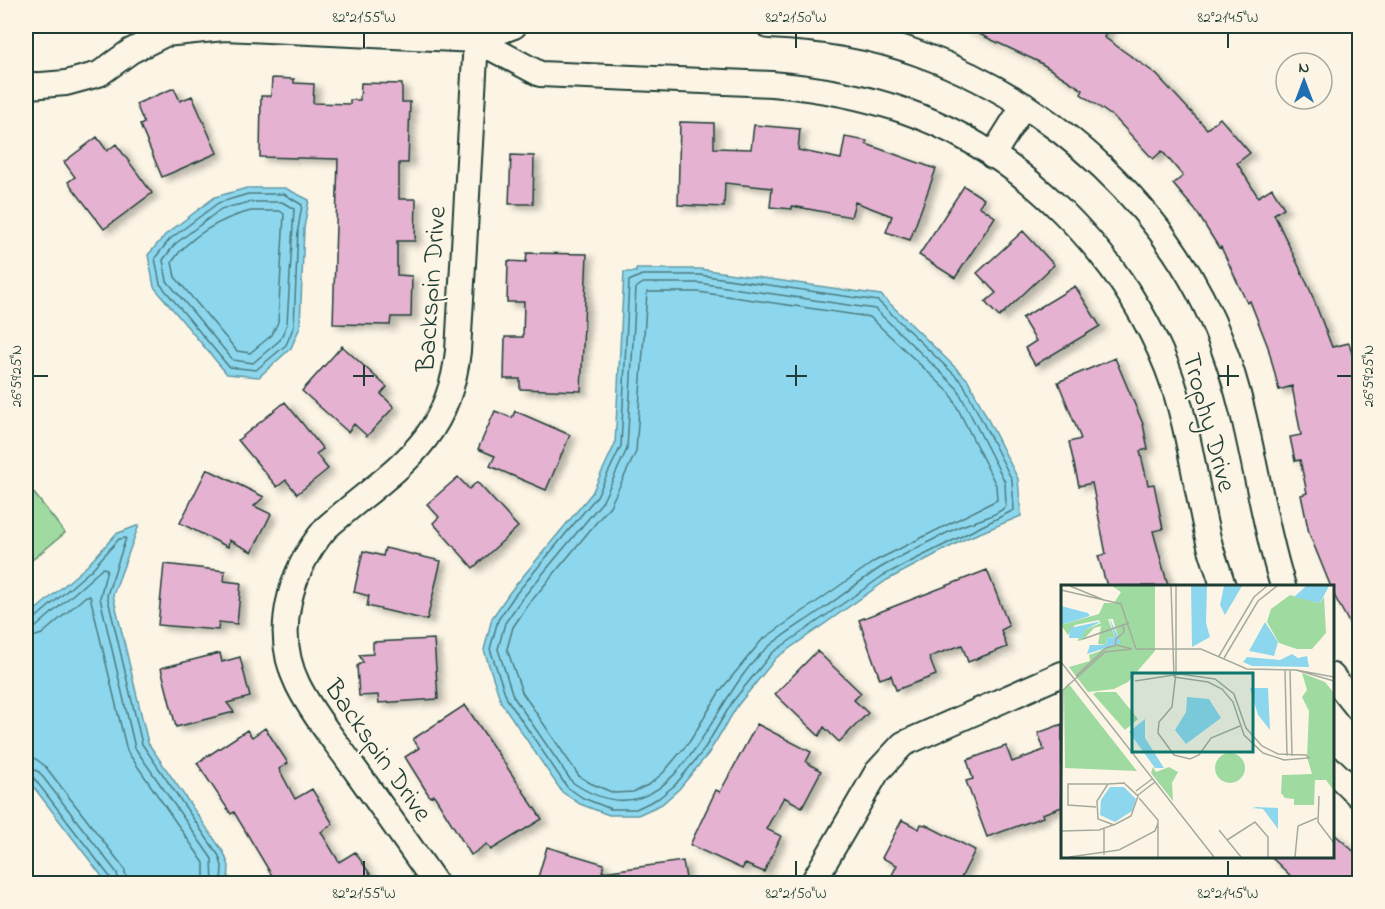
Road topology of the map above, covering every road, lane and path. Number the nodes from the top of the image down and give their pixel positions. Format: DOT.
graph roads {
  1 [pos="514,26"];
  2 [pos="769,26"];
  3 [pos="475,30"];
  4 [pos="29,86"];
  5 [pos="1024,105"];
  6 [pos="992,156"];
  7 [pos="1223,585"];
  8 [pos="1283,585"];
  9 [pos="1061,674"];
  10 [pos="1334,679"];
  11 [pos="1359,711"];
  12 [pos="1334,772"];
  13 [pos="1359,797"];
  14 [pos="436,884"];
  15 [pos="812,884"];
  1 -- 3 [label="street, Trophy Drive"];
  2 -- 5 [label="street, Trophy Drive"];
  3 -- 4 [label="street, Trophy Drive"];
  3 -- 6 [label="street, Trophy Drive"];
  3 -- 14 [label="street, Backspin Drive"];
  5 -- 6 [label="street"];
  5 -- 8 [label="street, Trophy Drive"];
  6 -- 7 [label="street, Trophy Drive"];
  9 -- 15 [label="street"];
  10 -- 11 [label="street"];
  12 -- 13 [label="street"];
}
